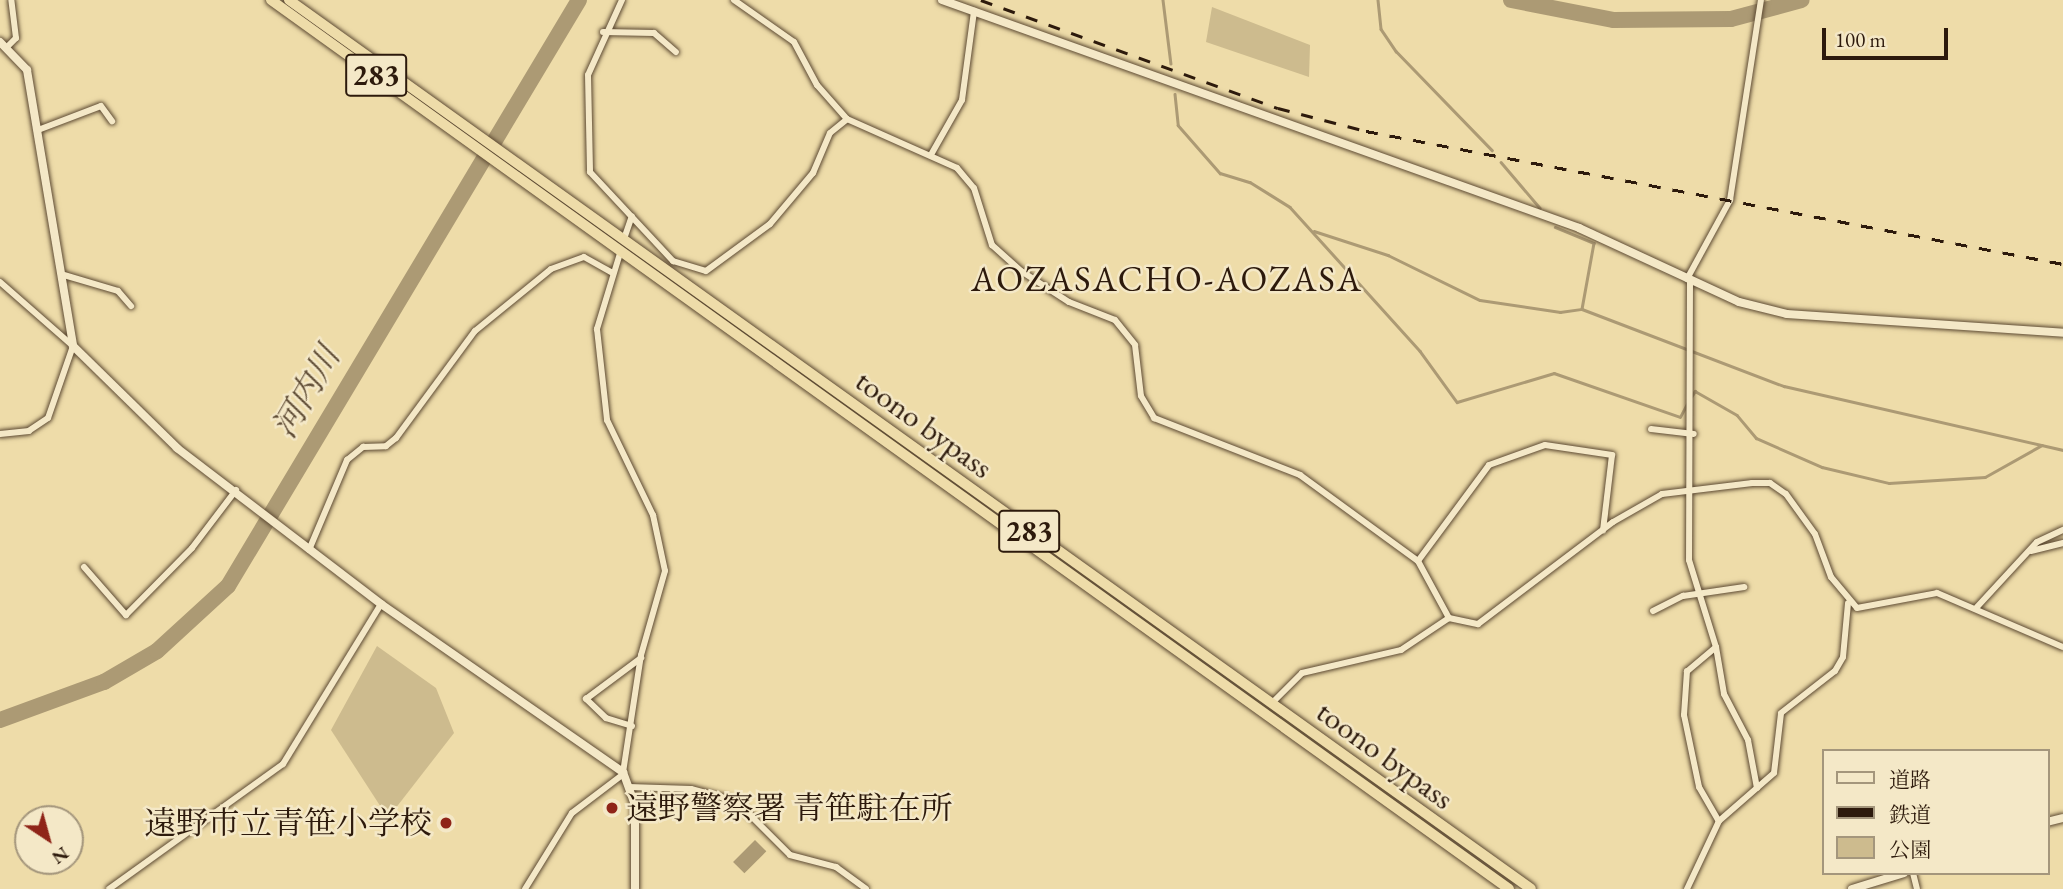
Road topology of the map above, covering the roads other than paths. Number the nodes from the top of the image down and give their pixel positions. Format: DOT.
graph roads {
  1 [pos="11,0"];
  2 [pos="271,0"];
  3 [pos="289,0"];
  4 [pos="622,0"];
  5 [pos="734,0"];
  6 [pos="942,0"];
  7 [pos="1761,0"];
  8 [pos="957,3"];
  9 [pos="974,11"];
  10 [pos="603,32"];
  11 [pos="3,45"];
  12 [pos="677,52"];
  13 [pos="407,91"];
  14 [pos="847,119"];
  15 [pos="112,121"];
  16 [pos="38,130"];
  17 [pos="932,153"];
  18 [pos="632,216"];
  19 [pos="622,246"];
  20 [pos="611,272"];
  21 [pos="64,275"];
  22 [pos="1688,279"];
  23 [pos="0,282"];
  24 [pos="131,306"];
  25 [pos="2063,332"];
  26 [pos="73,346"];
  27 [pos="1651,429"];
  28 [pos="0,434"];
  29 [pos="1694,434"];
  30 [pos="236,490"];
  31 [pos="1693,492"];
  32 [pos="1603,530"];
  33 [pos="2063,530"];
  34 [pos="2063,543"];
  35 [pos="309,550"];
  36 [pos="2031,551"];
  37 [pos="1418,561"];
  38 [pos="84,567"];
  39 [pos="1744,587"];
  40 [pos="1700,596"];
  41 [pos="1848,603"];
  42 [pos="381,604"];
  43 [pos="1978,607"];
  44 [pos="1653,611"];
  45 [pos="1449,618"];
  46 [pos="1716,647"];
  47 [pos="2063,647"];
  48 [pos="641,658"];
  49 [pos="1266,708"];
  50 [pos="632,726"];
  51 [pos="622,774"];
  52 [pos="629,787"];
  53 [pos="1757,788"];
  54 [pos="1719,821"];
  55 [pos="1898,875"];
  56 [pos="109,889"];
  57 [pos="525,889"];
  58 [pos="635,889"];
  59 [pos="866,889"];
  60 [pos="1509,889"];
  61 [pos="1531,889"];
  62 [pos="1686,889"];
  63 [pos="1852,889"];
  1 -- 11 [label="street"];
  2 -- 13 [label="highway, toono bypass / 283"];
  3 -- 13 [label="highway, toono bypass / 283"];
  4 -- 10 [label="street"];
  5 -- 14 [label="street"];
  6 -- 8 [label="street"];
  7 -- 22 [label="street"];
  8 -- 9 [label="street"];
  9 -- 17 [label="street"];
  9 -- 22 [label="street"];
  10 -- 12 [label="street"];
  10 -- 18 [label="street"];
  11 -- 16 [label="street"];
  13 -- 19 [label="highway, toono bypass / 283"];
  14 -- 17 [label="street"];
  14 -- 18 [label="street"];
  15 -- 16 [label="street"];
  16 -- 21 [label="street"];
  17 -- 37 [label="street"];
  18 -- 19 [label="street"];
  19 -- 20 [label="street"];
  19 -- 49 [label="highway, toono bypass / 283"];
  20 -- 35 [label="street"];
  20 -- 48 [label="street"];
  21 -- 24 [label="street"];
  21 -- 26 [label="street"];
  22 -- 25 [label="street"];
  22 -- 29 [label="street"];
  23 -- 26 [label="street"];
  26 -- 28 [label="street"];
  26 -- 30 [label="street"];
  27 -- 29 [label="street"];
  29 -- 31 [label="street"];
  30 -- 35 [label="street"];
  30 -- 38 [label="street"];
  31 -- 32 [label="street"];
  31 -- 40 [label="street"];
  31 -- 41 [label="street"];
  32 -- 37 [label="street"];
  32 -- 45 [label="street"];
  33 -- 36 [label="street"];
  34 -- 36 [label="street"];
  35 -- 42 [label="street"];
  36 -- 43 [label="street"];
  37 -- 45 [label="street"];
  39 -- 40 [label="street"];
  40 -- 44 [label="street"];
  40 -- 46 [label="street"];
  41 -- 43 [label="street"];
  41 -- 53 [label="street"];
  42 -- 51 [label="street"];
  42 -- 56 [label="street"];
  43 -- 47 [label="street"];
  45 -- 49 [label="street"];
  46 -- 53 [label="street"];
  46 -- 54 [label="street"];
  48 -- 50 [label="street"];
  48 -- 50 [label="street"];
  49 -- 60 [label="highway, toono bypass / 283"];
  49 -- 61 [label="highway, toono bypass / 283"];
  50 -- 51 [label="street"];
  51 -- 52 [label="street"];
  51 -- 57 [label="street"];
  52 -- 58 [label="street"];
  52 -- 59 [label="street"];
  53 -- 54 [label="street"];
  54 -- 62 [label="street"];
  55 -- 63 [label="street"];
}
